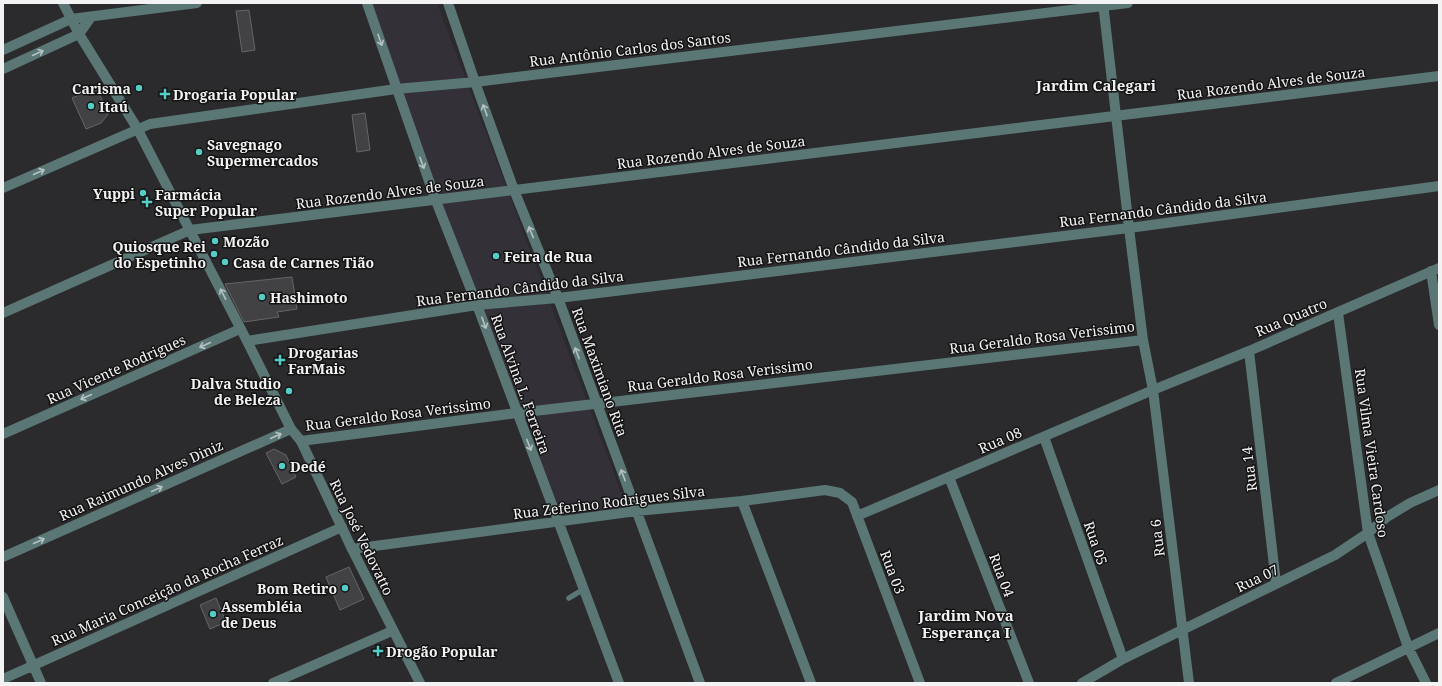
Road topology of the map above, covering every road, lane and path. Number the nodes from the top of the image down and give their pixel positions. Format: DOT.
graph roads {
  1 [pos="63,3"];
  2 [pos="197,3"];
  3 [pos="367,3"];
  4 [pos="448,3"];
  5 [pos="1128,3"];
  6 [pos="1104,5"];
  7 [pos="91,17"];
  8 [pos="71,19"];
  9 [pos="79,34"];
  10 [pos="3,50"];
  11 [pos="3,69"];
  12 [pos="1439,76"];
  13 [pos="475,82"];
  14 [pos="396,89"];
  15 [pos="1117,116"];
  16 [pos="137,128"];
  17 [pos="1439,186"];
  18 [pos="3,188"];
  19 [pos="514,190"];
  20 [pos="436,201"];
  21 [pos="1129,228"];
  22 [pos="190,230"];
  23 [pos="1435,270"];
  24 [pos="558,298"];
  25 [pos="477,305"];
  26 [pos="3,313"];
  27 [pos="1338,313"];
  28 [pos="1439,325"];
  29 [pos="240,329"];
  30 [pos="1143,340"];
  31 [pos="247,341"];
  32 [pos="1249,351"];
  33 [pos="1153,390"];
  34 [pos="596,404"];
  35 [pos="517,413"];
  36 [pos="291,429"];
  37 [pos="3,434"];
  38 [pos="1044,437"];
  39 [pos="301,441"];
  40 [pos="949,477"];
  41 [pos="1439,490"];
  42 [pos="742,501"];
  43 [pos="637,511"];
  44 [pos="857,516"];
  45 [pos="558,522"];
  46 [pos="342,527"];
  47 [pos="1368,533"];
  48 [pos="352,549"];
  49 [pos="3,557"];
  50 [pos="1276,583"];
  51 [pos="584,589"];
  52 [pos="3,597"];
  53 [pos="569,598"];
  54 [pos="1182,630"];
  55 [pos="392,631"];
  56 [pos="1439,632"];
  57 [pos="1408,648"];
  58 [pos="1123,659"];
  59 [pos="32,665"];
  60 [pos="3,679"];
  61 [pos="41,683"];
  62 [pos="273,683"];
  63 [pos="420,683"];
  64 [pos="619,683"];
  65 [pos="700,683"];
  66 [pos="811,683"];
  67 [pos="920,683"];
  68 [pos="1029,683"];
  69 [pos="1082,683"];
  70 [pos="1189,683"];
  71 [pos="1336,683"];
  72 [pos="1426,683"];
  1 -- 8 [label="street, Rua José Vedovatto"];
  2 -- 7 [label="street"];
  3 -- 14 [label="street, Rua Alvina L. Ferreira, one-way"];
  4 -- 13 [label="street, Rua Maximiano Rita"];
  5 -- 6 [label="street, Rua Antônio Carlos dos Santos"];
  6 -- 13 [label="street, Rua Antônio Carlos dos Santos"];
  6 -- 15 [label="street, Rua 6"];
  7 -- 8 [label="street"];
  7 -- 9 [label="street"];
  8 -- 9 [label="street, Rua José Vedovatto"];
  8 -- 10 [label="street"];
  11 -- 9 [label="street, one-way"];
  9 -- 16 [label="street, Rua José Vedovatto"];
  12 -- 15 [label="street, Rua Rozendo Alves de Souza"];
  13 -- 14 [label="street, Rua Antônio Carlos dos Santos"];
  19 -- 13 [label="street, Rua Maximiano Rita, one-way"];
  14 -- 16 [label="street, Rua Antônio Carlos dos Santos"];
  14 -- 20 [label="street, Rua Alvina L. Ferreira, one-way"];
  15 -- 19 [label="street, Rua Rozendo Alves de Souza"];
  15 -- 21 [label="street, Rua 6"];
  18 -- 16 [label="street, Rua Antônio Carlos dos Santos, one-way"];
  16 -- 22 [label="street, Rua José Vedovatto"];
  17 -- 21 [label="street, Rua Fernando Cândido da Silva"];
  19 -- 20 [label="street, Rua Rozendo Alves de Souza"];
  24 -- 19 [label="street, Rua Maximiano Rita, one-way"];
  20 -- 22 [label="street, Rua Rozendo Alves de Souza"];
  20 -- 25 [label="street, Rua Alvina L. Ferreira"];
  21 -- 24 [label="street, Rua Fernando Cândido da Silva"];
  21 -- 30 [label="street, Rua 6"];
  22 -- 26 [label="street, Rua Rozendo Alves de Souza"];
  29 -- 22 [label="street, Rua José Vedovatto, one-way"];
  23 -- 27 [label="street, Rua Quatro"];
  23 -- 28 [label="street"];
  24 -- 25 [label="street, Rua Fernando Cândido da Silva"];
  34 -- 24 [label="street, Rua Maximiano Rita, one-way"];
  25 -- 31 [label="street, Rua Fernando Cândido da Silva"];
  25 -- 35 [label="street, Rua Alvina L. Ferreira, one-way"];
  27 -- 32 [label="street, Rua Quatro"];
  27 -- 47 [label="street, Rua Vilma Vieira Cardoso"];
  29 -- 31 [label="street, Rua José Vedovatto"];
  29 -- 37 [label="street, Rua Vicente Rodrigues, one-way"];
  30 -- 33 [label="street, Rua 6"];
  30 -- 34 [label="street, Rua Geraldo Rosa Verissimo"];
  31 -- 36 [label="street, Rua José Vedovatto"];
  32 -- 33 [label="street, Rua Quatro"];
  32 -- 50 [label="street, Rua 14"];
  33 -- 38 [label="street, Rua 08"];
  33 -- 54 [label="street, Rua 6"];
  34 -- 35 [label="street, Rua Geraldo Rosa Verissimo"];
  43 -- 34 [label="street, Rua Maximiano Rita, one-way"];
  35 -- 39 [label="street, Rua Geraldo Rosa Verissimo"];
  35 -- 45 [label="street, Rua Alvina L. Ferreira, one-way"];
  36 -- 39 [label="street, Rua José Vedovatto"];
  49 -- 36 [label="street, Rua Raimundo Alves Diniz, one-way"];
  38 -- 40 [label="street, Rua 08"];
  38 -- 58 [label="street, Rua 05"];
  39 -- 46 [label="street, Rua José Vedovatto"];
  40 -- 44 [label="street, Rua 08"];
  40 -- 68 [label="street, Rua 04"];
  41 -- 47 [label="street, Rua 07"];
  42 -- 43 [label="street, Rua Zeferino Rodrigues Silva"];
  42 -- 44 [label="street, Rua Zeferino Rodrigues Silva"];
  42 -- 66 [label="street"];
  43 -- 45 [label="street, Rua Zeferino Rodrigues Silva"];
  43 -- 65 [label="street, Rua Maximiano Rita"];
  44 -- 67 [label="street, Rua 03"];
  45 -- 48 [label="street, Rua Zeferino Rodrigues Silva"];
  45 -- 51 [label="street, Rua Alvina L. Ferreira"];
  46 -- 48 [label="street, Rua José Vedovatto"];
  46 -- 59 [label="street, Rua Maria Conceição da Rocha Ferraz"];
  47 -- 50 [label="street, Rua 07"];
  47 -- 57 [label="street, Rua Vilma Vieira Cardoso"];
  48 -- 55 [label="street, Rua José Vedovatto"];
  50 -- 54 [label="street, Rua 07"];
  51 -- 53 [label="lane"];
  51 -- 64 [label="street, Rua Alvina L. Ferreira"];
  52 -- 59 [label="street"];
  54 -- 58 [label="street, Rua 07"];
  54 -- 70 [label="street, Rua 6"];
  55 -- 62 [label="street"];
  55 -- 63 [label="street, Rua José Vedovatto"];
  56 -- 57 [label="street"];
  57 -- 71 [label="street"];
  57 -- 72 [label="street, Rua Vilma Vieira Cardoso"];
  58 -- 69 [label="street, Rua 07"];
  59 -- 60 [label="street, Rua Maria Conceição da Rocha Ferraz"];
  59 -- 61 [label="street"];
}
